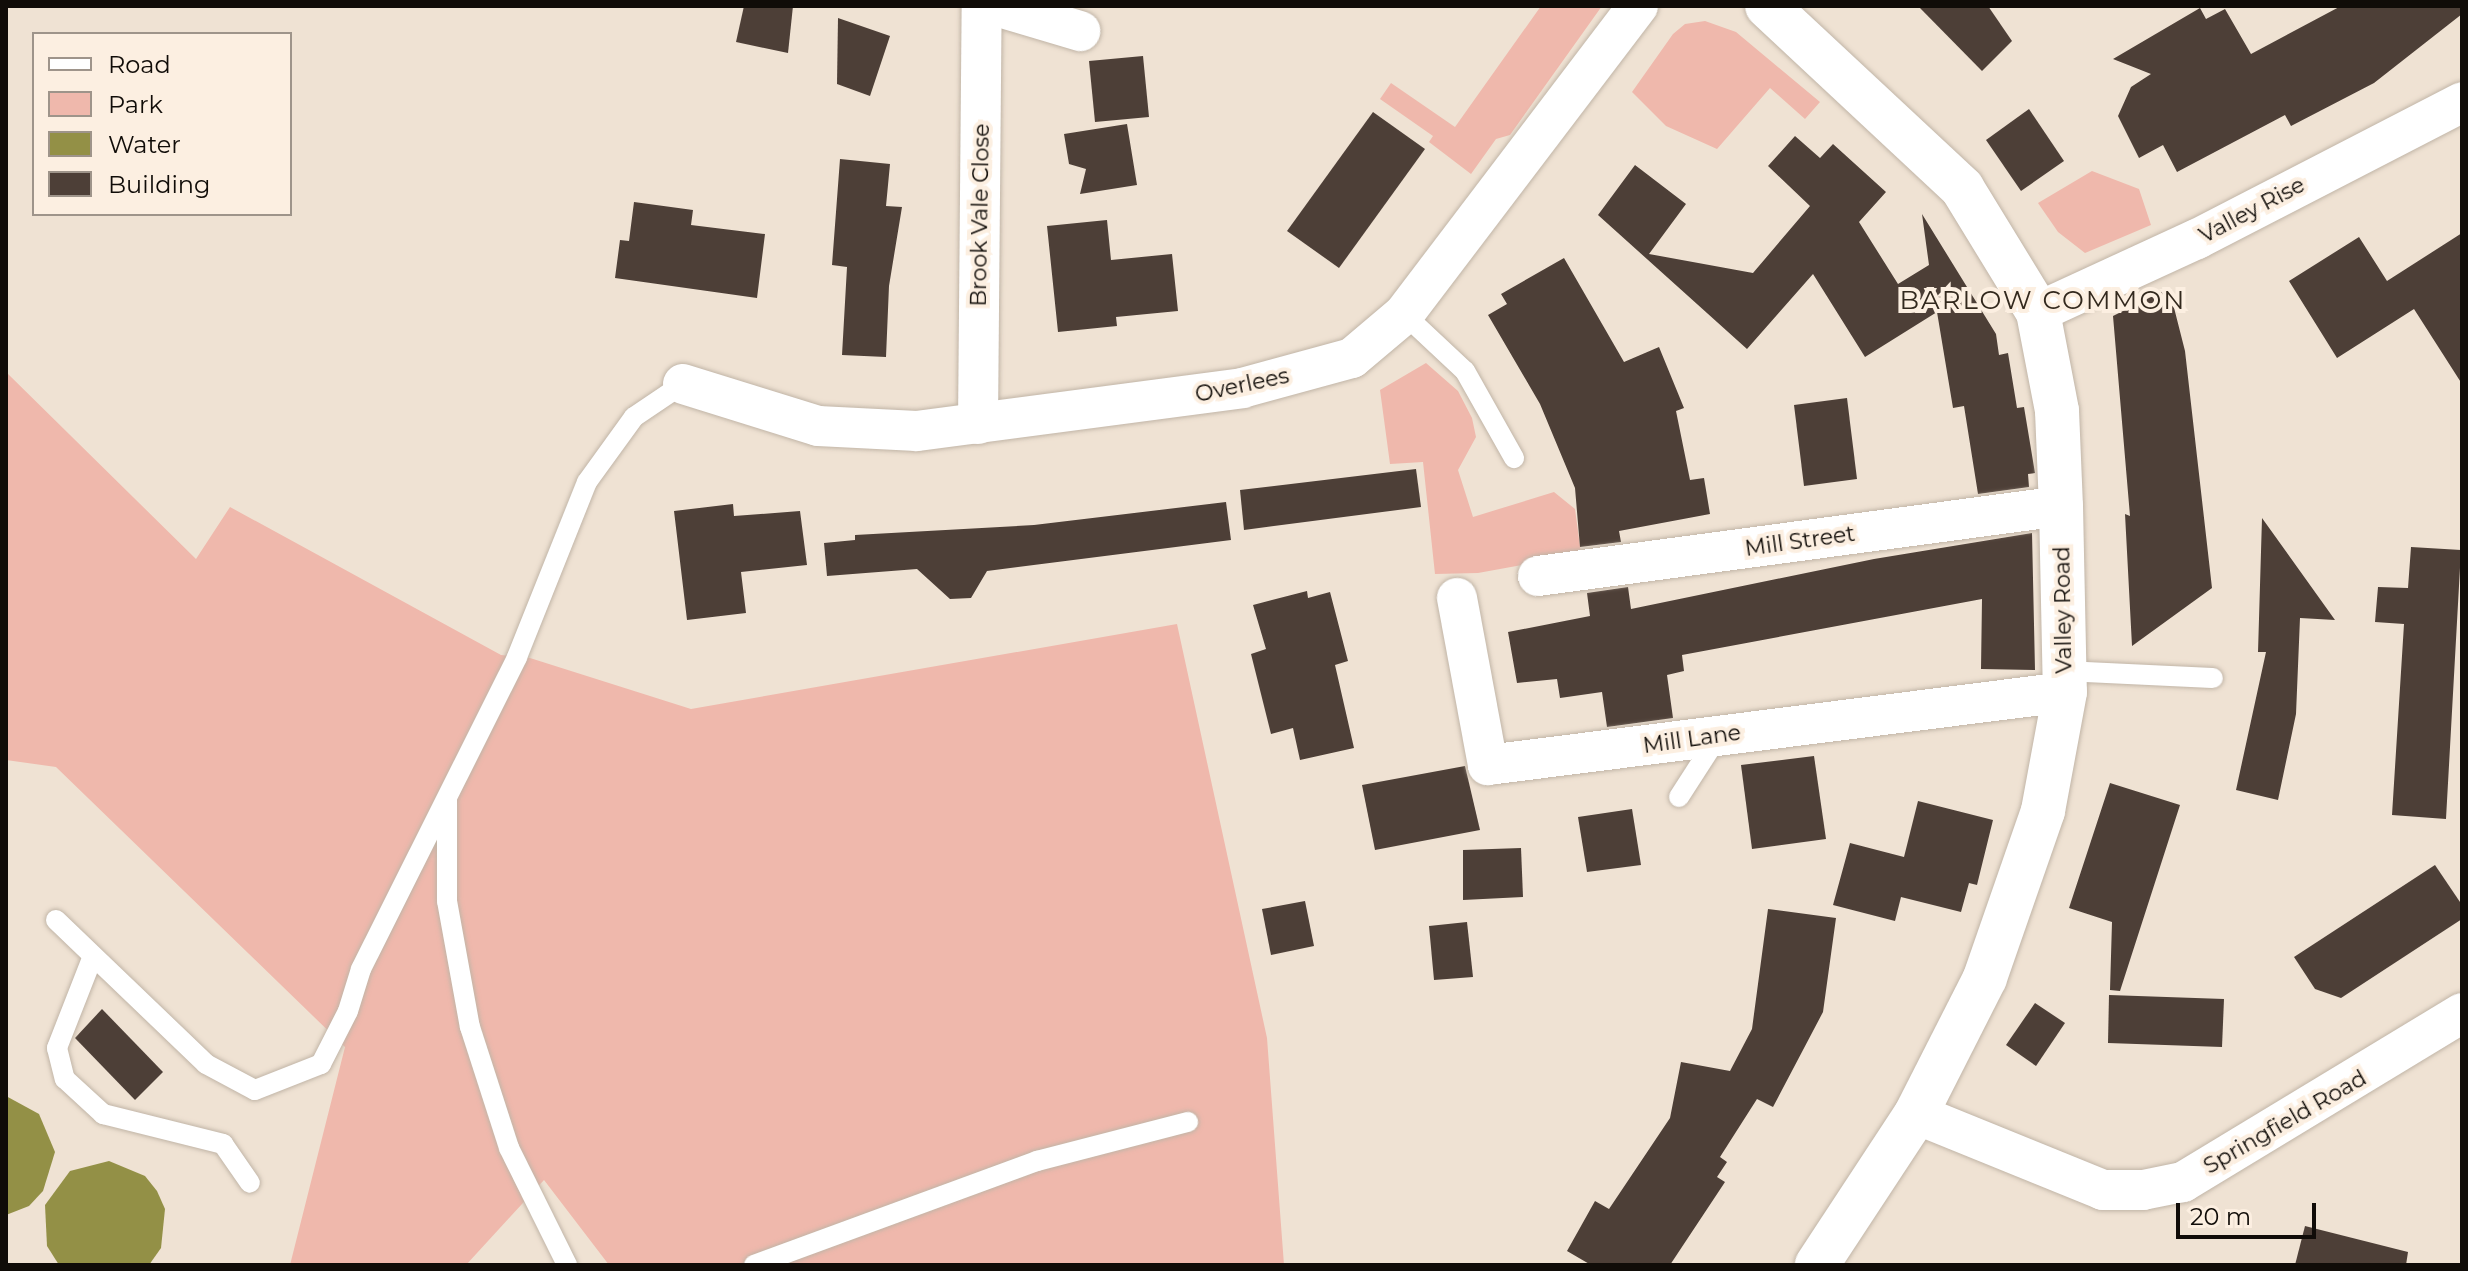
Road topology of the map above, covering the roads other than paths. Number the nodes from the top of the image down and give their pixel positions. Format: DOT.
graph roads {
  1 [pos="982,6"];
  2 [pos="996,6"];
  3 [pos="1638,6"];
  4 [pos="1767,6"];
  5 [pos="1080,31"];
  6 [pos="2462,102"];
  7 [pos="2038,312"];
  8 [pos="1404,314"];
  9 [pos="683,384"];
  10 [pos="978,424"];
  11 [pos="1514,458"];
  12 [pos="2061,506"];
  13 [pos="1538,576"];
  14 [pos="1457,598"];
  15 [pos="2213,678"];
  16 [pos="2065,681"];
  17 [pos="1719,735"];
  18 [pos="447,792"];
  19 [pos="1679,797"];
  20 [pos="56,920"];
  21 [pos="93,956"];
  22 [pos="2462,1013"];
  23 [pos="1916,1114"];
  24 [pos="1188,1122"];
  25 [pos="250,1183"];
  26 [pos="567,1265"];
  27 [pos="754,1265"];
  28 [pos="1817,1265"];
  1 -- 10 [label="street, Brook Vale Close"];
  2 -- 5 [label="street"];
  3 -- 8 [label="street, Overlees"];
  4 -- 7 [label="main road, Valley Road"];
  6 -- 7 [label="street, Valley Rise"];
  7 -- 12 [label="main road, Valley Road"];
  8 -- 10 [label="street, Overlees"];
  8 -- 11 [label="lane"];
  9 -- 10 [label="street, Overlees"];
  9 -- 18 [label="lane"];
  12 -- 13 [label="street, Mill Street"];
  12 -- 16 [label="main road, Valley Road"];
  14 -- 17 [label="street, Mill Lane"];
  15 -- 16 [label="lane"];
  16 -- 17 [label="street, Mill Lane"];
  16 -- 23 [label="main road, Valley Road"];
  17 -- 19 [label="lane"];
  18 -- 21 [label="lane"];
  18 -- 26 [label="lane"];
  20 -- 21 [label="lane"];
  21 -- 25 [label="lane"];
  22 -- 23 [label="street, Springfield Road"];
  23 -- 28 [label="main road, Valley Road"];
  24 -- 27 [label="lane"];
}
